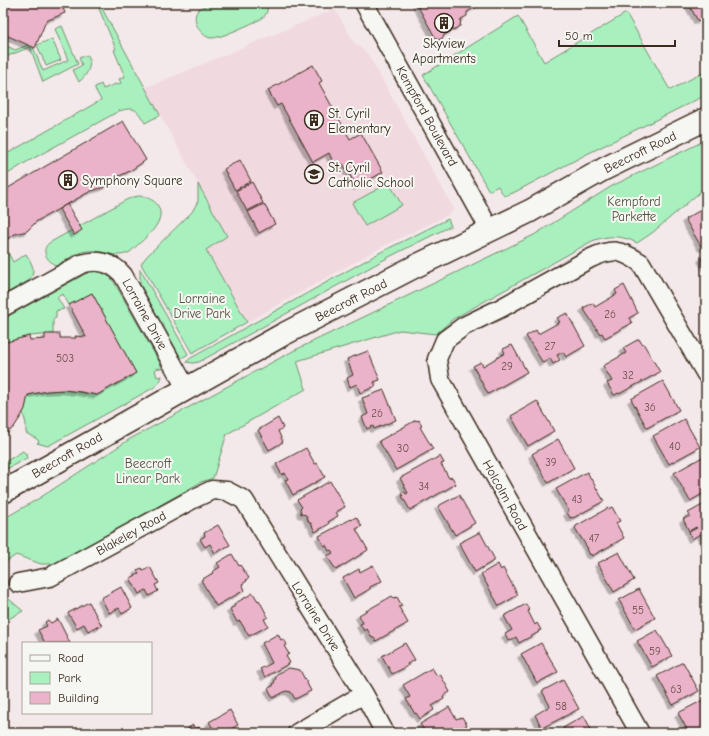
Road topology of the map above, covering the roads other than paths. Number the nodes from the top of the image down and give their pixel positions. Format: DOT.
graph roads {
  1 [pos="364,3"];
  2 [pos="706,119"];
  3 [pos="490,230"];
  4 [pos="3,307"];
  5 [pos="706,374"];
  6 [pos="186,388"];
  7 [pos="3,492"];
  8 [pos="244,500"];
  9 [pos="18,583"];
  10 [pos="364,694"];
  11 [pos="297,733"];
  12 [pos="385,733"];
  13 [pos="640,733"];
  1 -- 3 [label="street, Kempford Boulevard"];
  2 -- 3 [label="street, Beecroft Road"];
  3 -- 6 [label="street, Beecroft Road"];
  4 -- 6 [label="street, Lorraine Drive"];
  5 -- 13 [label="street, Holcolm Road"];
  6 -- 7 [label="street, Beecroft Road"];
  8 -- 9 [label="street, Blakeley Road"];
  8 -- 10 [label="street, Lorraine Drive"];
  10 -- 11 [label="street"];
  10 -- 12 [label="street, Lorraine Drive"];
}
